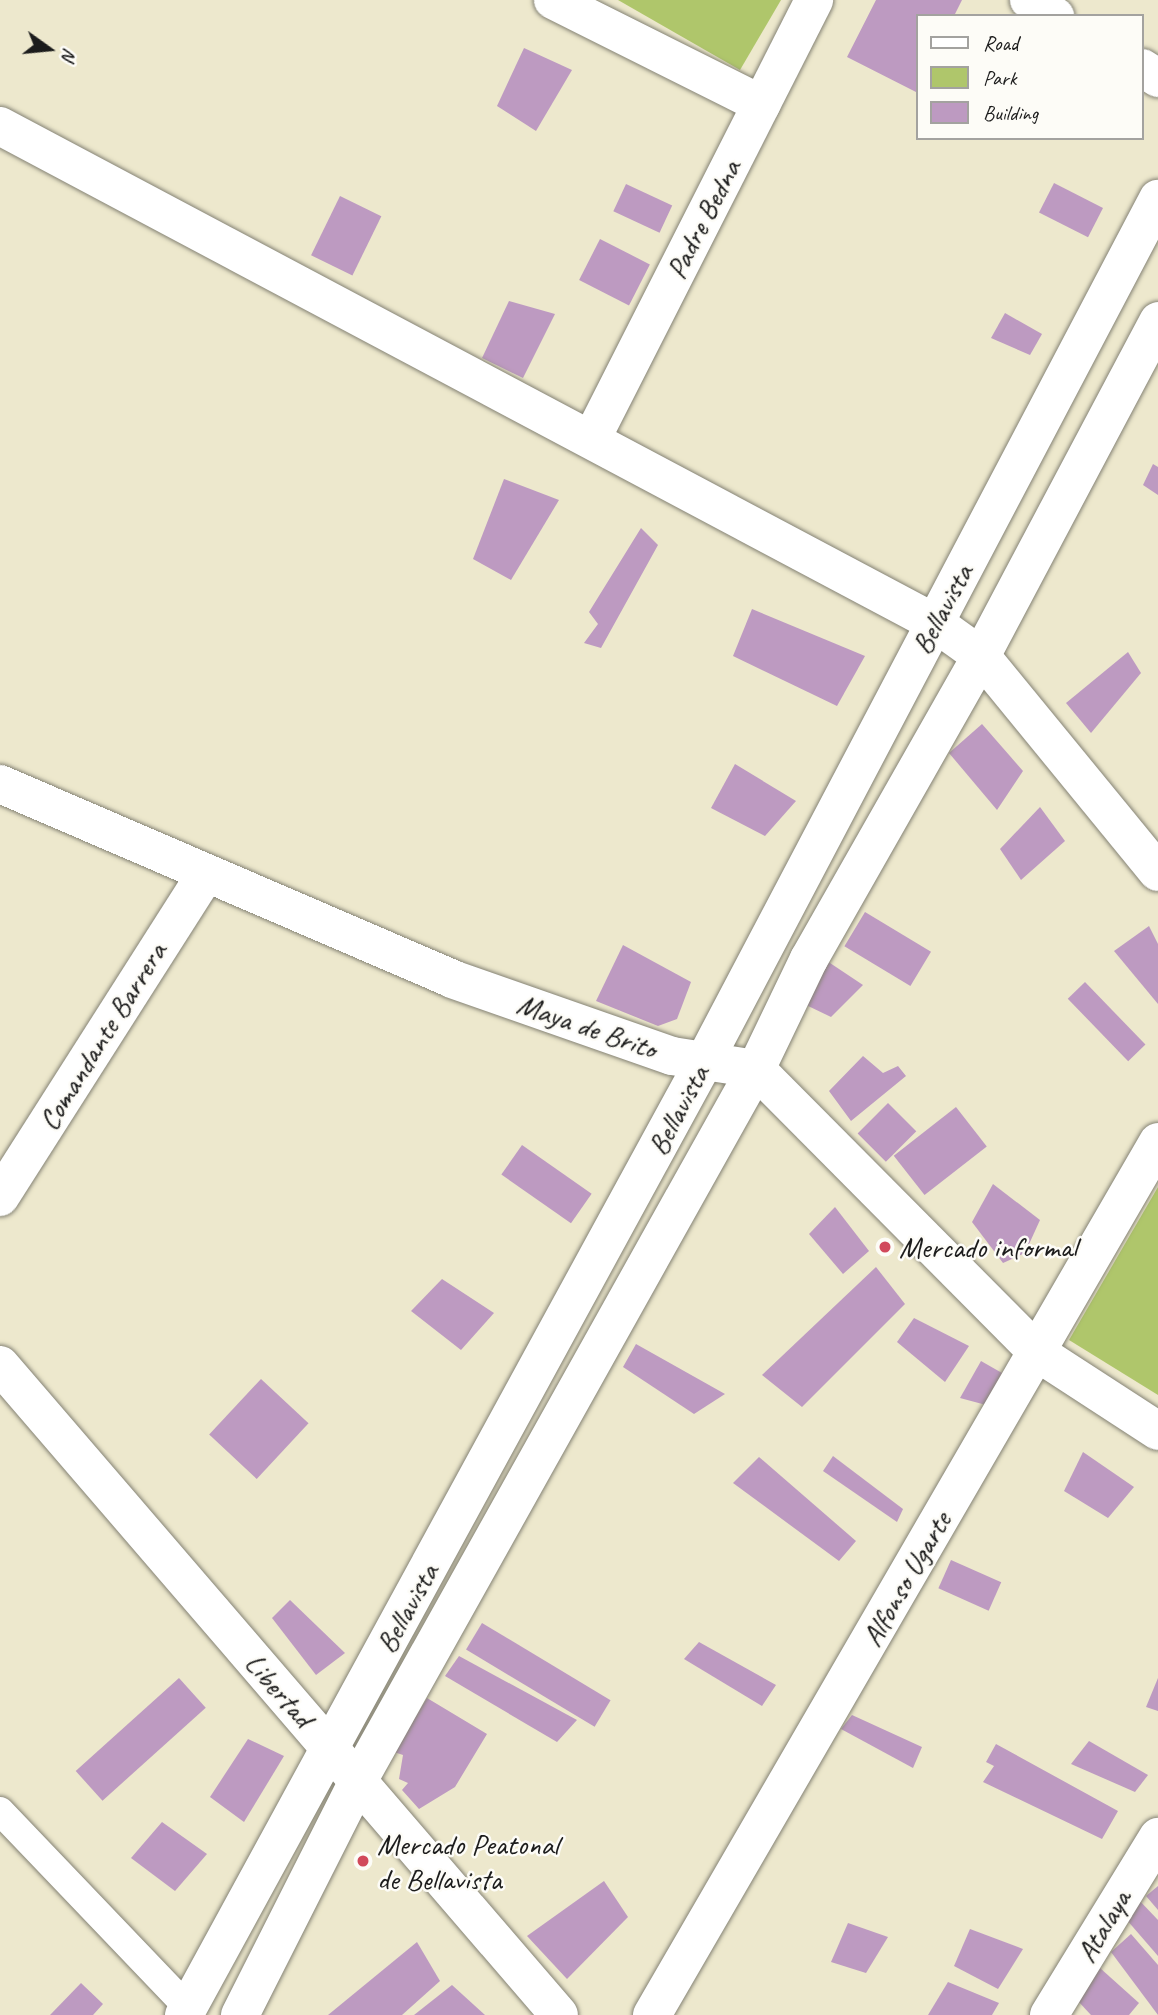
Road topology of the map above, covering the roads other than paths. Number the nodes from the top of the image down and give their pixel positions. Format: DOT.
graph roads {
  1 [pos="553,0"];
  2 [pos="814,0"];
  3 [pos="1029,0"];
  4 [pos="1052,14"];
  5 [pos="761,104"];
  6 [pos="0,126"];
  7 [pos="1158,199"];
  8 [pos="1158,321"];
  9 [pos="592,438"];
  10 [pos="935,623"];
  11 [pos="981,656"];
  12 [pos="0,784"];
  13 [pos="1158,872"];
  14 [pos="205,876"];
  15 [pos="706,1058"];
  16 [pos="756,1069"];
  17 [pos="1158,1142"];
  18 [pos="0,1197"];
  19 [pos="1038,1353"];
  20 [pos="0,1364"];
  21 [pos="1158,1431"];
  22 [pos="330,1750"];
  23 [pos="358,1781"];
  24 [pos="0,1811"];
  25 [pos="1158,1836"];
  26 [pos="186,2011"];
  27 [pos="240,2015"];
  28 [pos="559,2015"];
  29 [pos="652,2015"];
  30 [pos="1049,2015"];
  1 -- 5 [label="street"];
  2 -- 5 [label="street, Padre Bedna"];
  3 -- 4 [label="street"];
  5 -- 9 [label="street, Padre Bedna"];
  6 -- 9 [label="street"];
  7 -- 10 [label="street, Bellavista"];
  8 -- 11 [label="street, Bellavista"];
  9 -- 10 [label="street"];
  10 -- 11 [label="street"];
  10 -- 15 [label="street, Bellavista"];
  11 -- 13 [label="street"];
  11 -- 16 [label="street, Bellavista"];
  12 -- 14 [label="street, Maya de Brito"];
  14 -- 15 [label="street, Maya de Brito"];
  14 -- 18 [label="street, Comandante Barrera"];
  15 -- 16 [label="street, Maya de Brito"];
  15 -- 22 [label="street, Bellavista"];
  16 -- 19 [label="street"];
  16 -- 23 [label="street, Bellavista"];
  17 -- 19 [label="street, Alfonso Ugarte"];
  19 -- 21 [label="street"];
  19 -- 29 [label="street, Alfonso Ugarte"];
  20 -- 22 [label="street, Libertad"];
  22 -- 23 [label="street, Libertad"];
  22 -- 26 [label="street, Bellavista"];
  23 -- 27 [label="street, Bellavista"];
  23 -- 28 [label="street, Libertad"];
  24 -- 26 [label="street"];
  25 -- 30 [label="street, Atalaya"];
}
